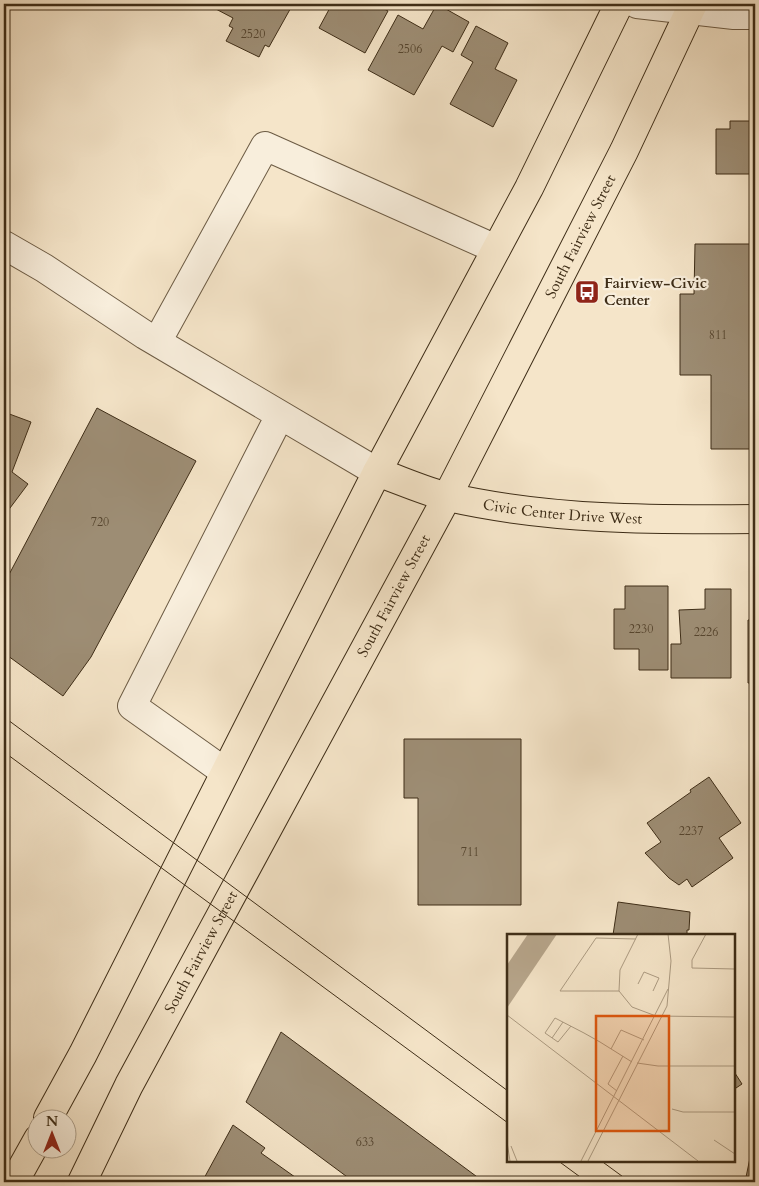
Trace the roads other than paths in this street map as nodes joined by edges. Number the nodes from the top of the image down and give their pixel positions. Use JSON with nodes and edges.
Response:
{"nodes":[{"id":1,"x":619,"y":4,"type":"edge"},
{"id":2,"x":637,"y":4,"type":"edge"},
{"id":3,"x":691,"y":7,"type":"edge"},
{"id":4,"x":755,"y":15,"type":"edge"},
{"id":5,"x":4,"y":245,"type":"edge"},
{"id":6,"x":496,"y":249,"type":"junction"},
{"id":7,"x":157,"y":342,"type":"junction"},
{"id":8,"x":280,"y":415,"type":"junction"},
{"id":9,"x":377,"y":472,"type":"junction"},
{"id":10,"x":447,"y":496,"type":"junction"},
{"id":11,"x":755,"y":519,"type":"edge"},
{"id":12,"x":225,"y":772,"type":"junction"},
{"id":13,"x":53,"y":1108,"type":"edge"},
{"id":14,"x":28,"y":1157,"type":"edge"},
{"id":15,"x":14,"y":1182,"type":"edge"},
{"id":16,"x":82,"y":1182,"type":"edge"}],
"edges":[{"from":1,"to":6,"type":"main road"},
{"from":2,"to":3,"type":"street"},
{"from":3,"to":4,"type":"street"},
{"from":3,"to":10,"type":"main road","name":"South Fairview Street"},
{"from":5,"to":7,"type":"street"},
{"from":6,"to":7,"type":"street"},
{"from":6,"to":9,"type":"main road"},
{"from":7,"to":8,"type":"street"},
{"from":8,"to":9,"type":"street"},
{"from":8,"to":12,"type":"street"},
{"from":9,"to":10,"type":"main road","name":"Civic Center Drive West"},
{"from":9,"to":12,"type":"main road"},
{"from":10,"to":11,"type":"main road","name":"Civic Center Drive West"},
{"from":10,"to":16,"type":"main road","name":"South Fairview Street"},
{"from":12,"to":13,"type":"main road"},
{"from":14,"to":15,"type":"main road"}]}
